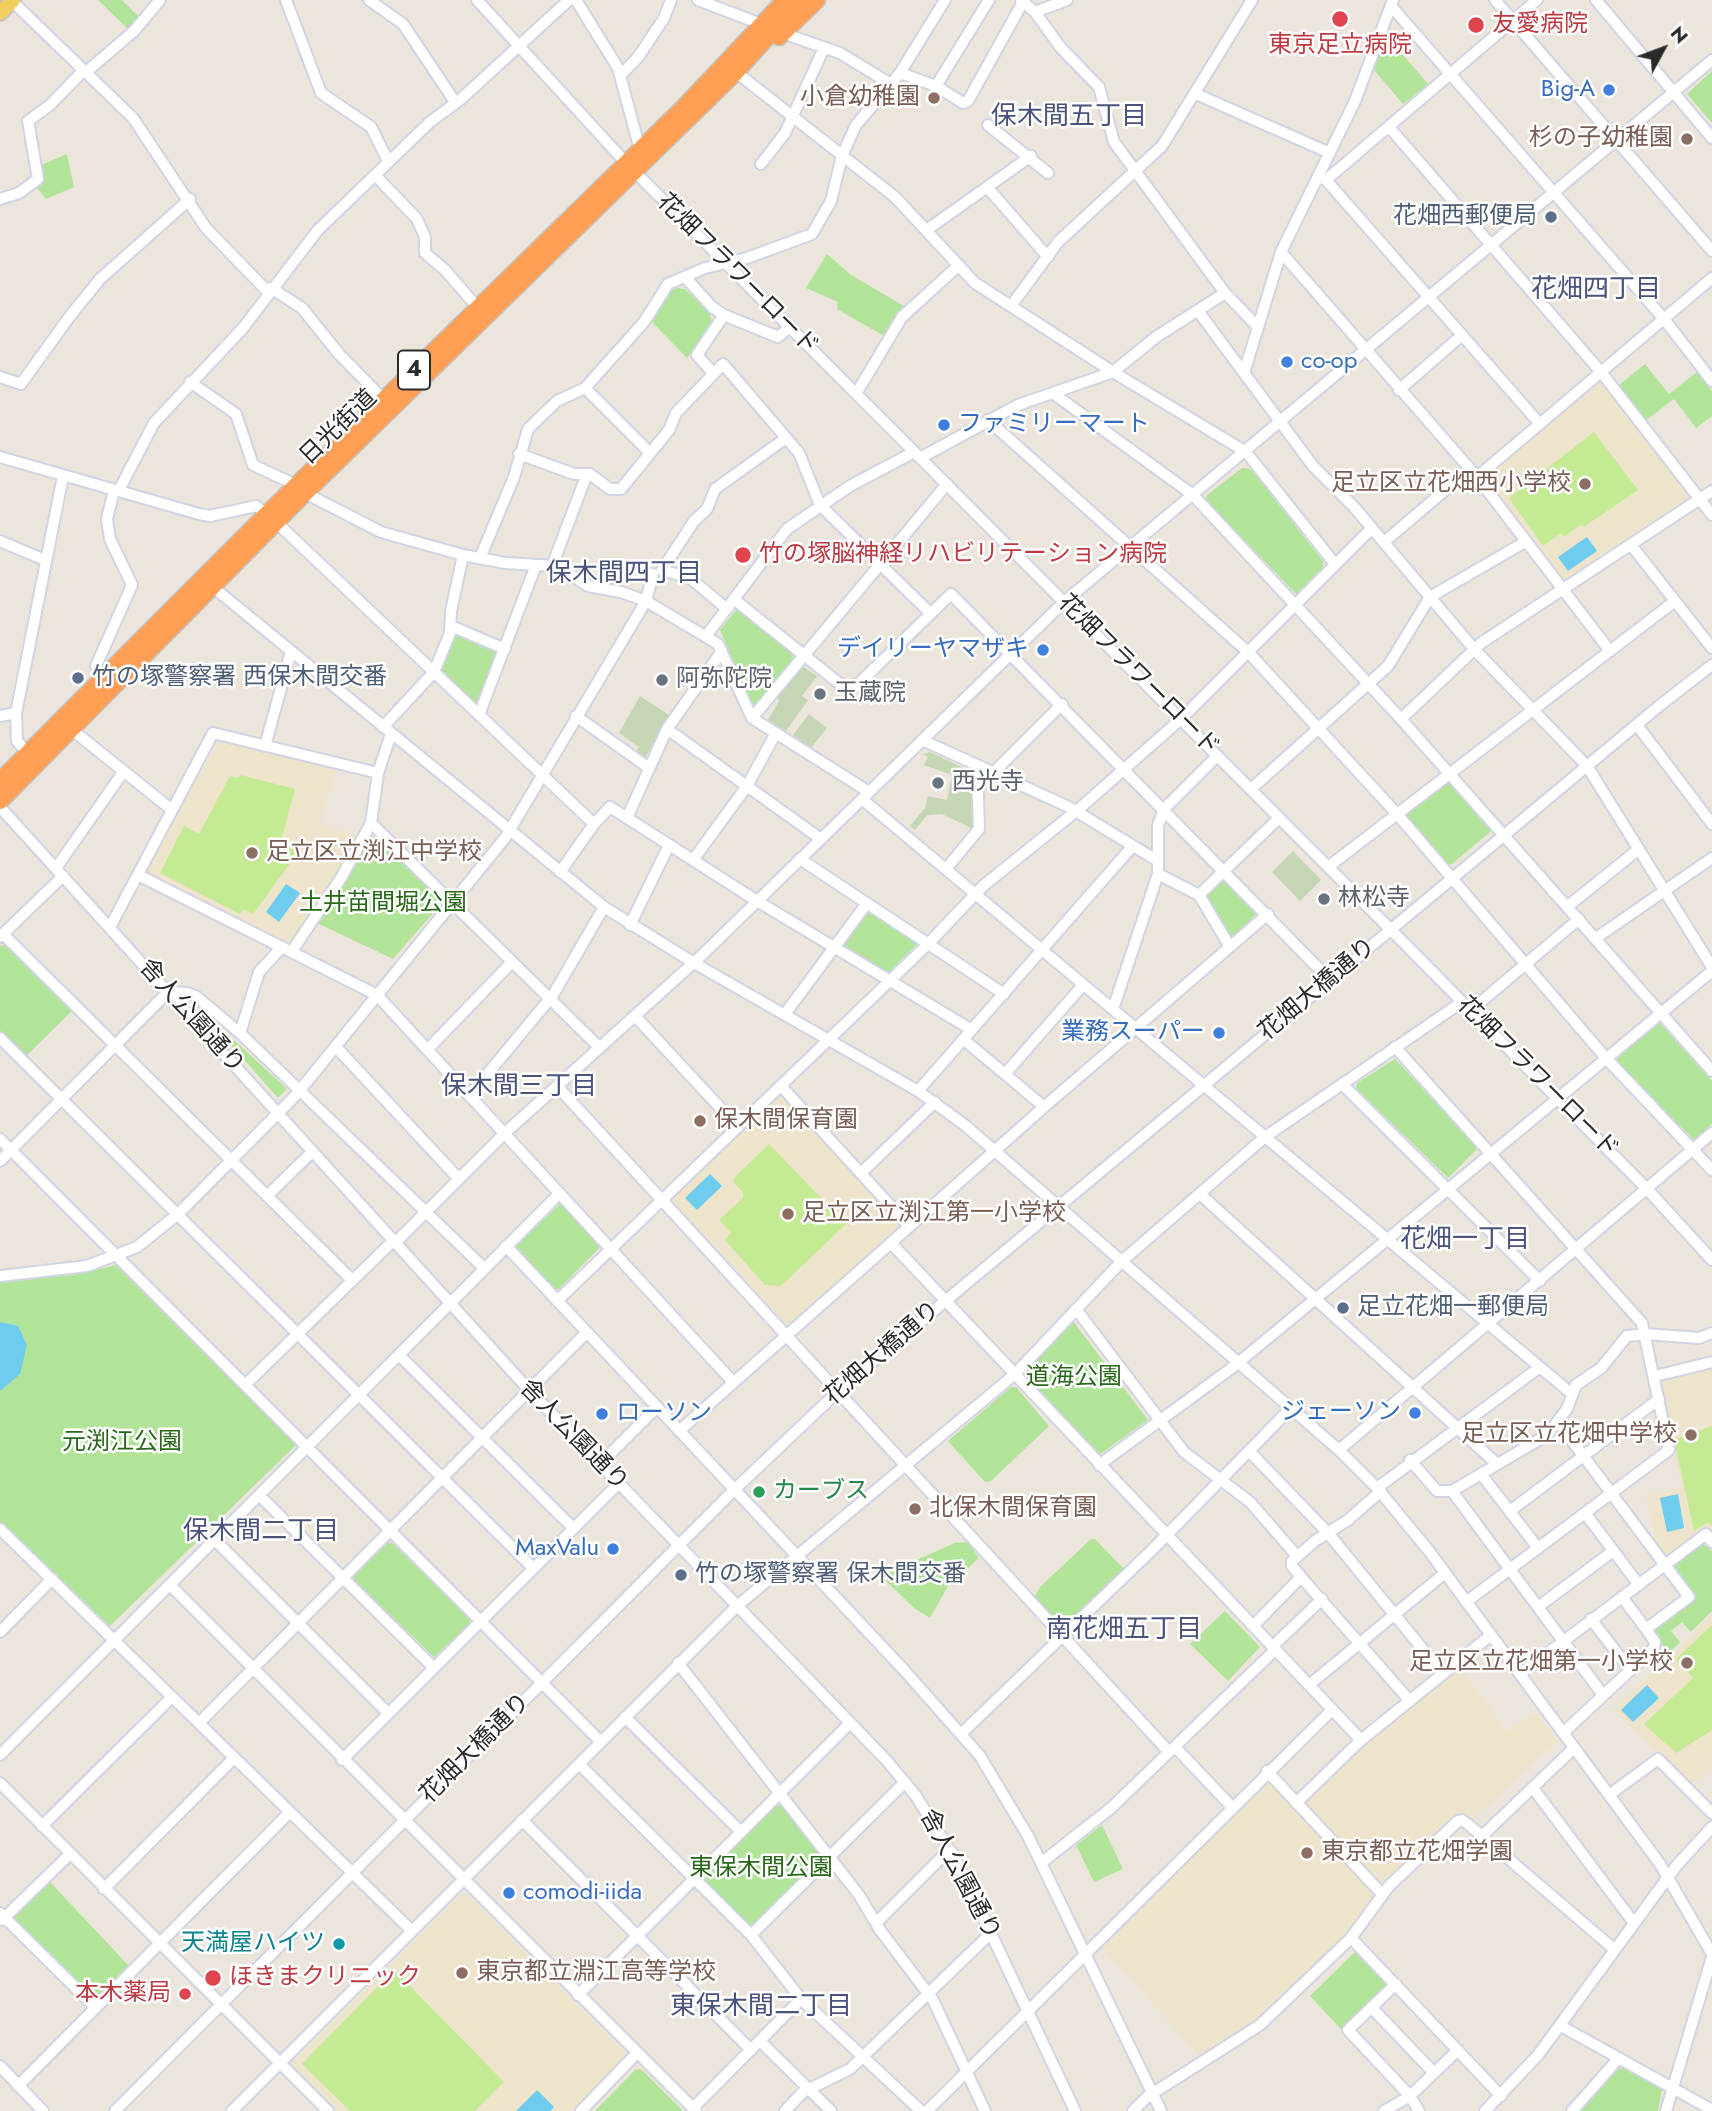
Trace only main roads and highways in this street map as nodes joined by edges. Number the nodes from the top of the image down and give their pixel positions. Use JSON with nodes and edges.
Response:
{"nodes":[{"id":1,"x":785,"y":0,"type":"edge"},
{"id":2,"x":800,"y":0,"type":"edge"},
{"id":3,"x":817,"y":0,"type":"edge"},
{"id":4,"x":12,"y":1,"type":"edge"},
{"id":5,"x":0,"y":13,"type":"edge"},
{"id":6,"x":736,"y":72,"type":"junction"},
{"id":7,"x":631,"y":168,"type":"junction"},
{"id":8,"x":300,"y":489,"type":"junction"},
{"id":9,"x":207,"y":583,"type":"junction"},
{"id":10,"x":0,"y":781,"type":"edge"},
{"id":11,"x":0,"y":801,"type":"edge"}],
"edges":[{"from":1,"to":7,"type":"highway","name":"日光街道","number":"4"},
{"from":2,"to":6,"type":"highway","name":"日光街道","number":"4"},
{"from":3,"to":6,"type":"highway","number":"4"},
{"from":4,"to":5,"type":"main road"},
{"from":6,"to":7,"type":"highway","name":"日光街道","number":"4"},
{"from":7,"to":8,"type":"highway","name":"日光街道","number":"4"},
{"from":7,"to":8,"type":"highway","name":"日光街道","number":"4"},
{"from":8,"to":9,"type":"highway","name":"日光街道","number":"4"},
{"from":9,"to":10,"type":"highway","name":"日光街道","number":"4"},
{"from":9,"to":11,"type":"highway","name":"日光街道","number":"4"}]}
